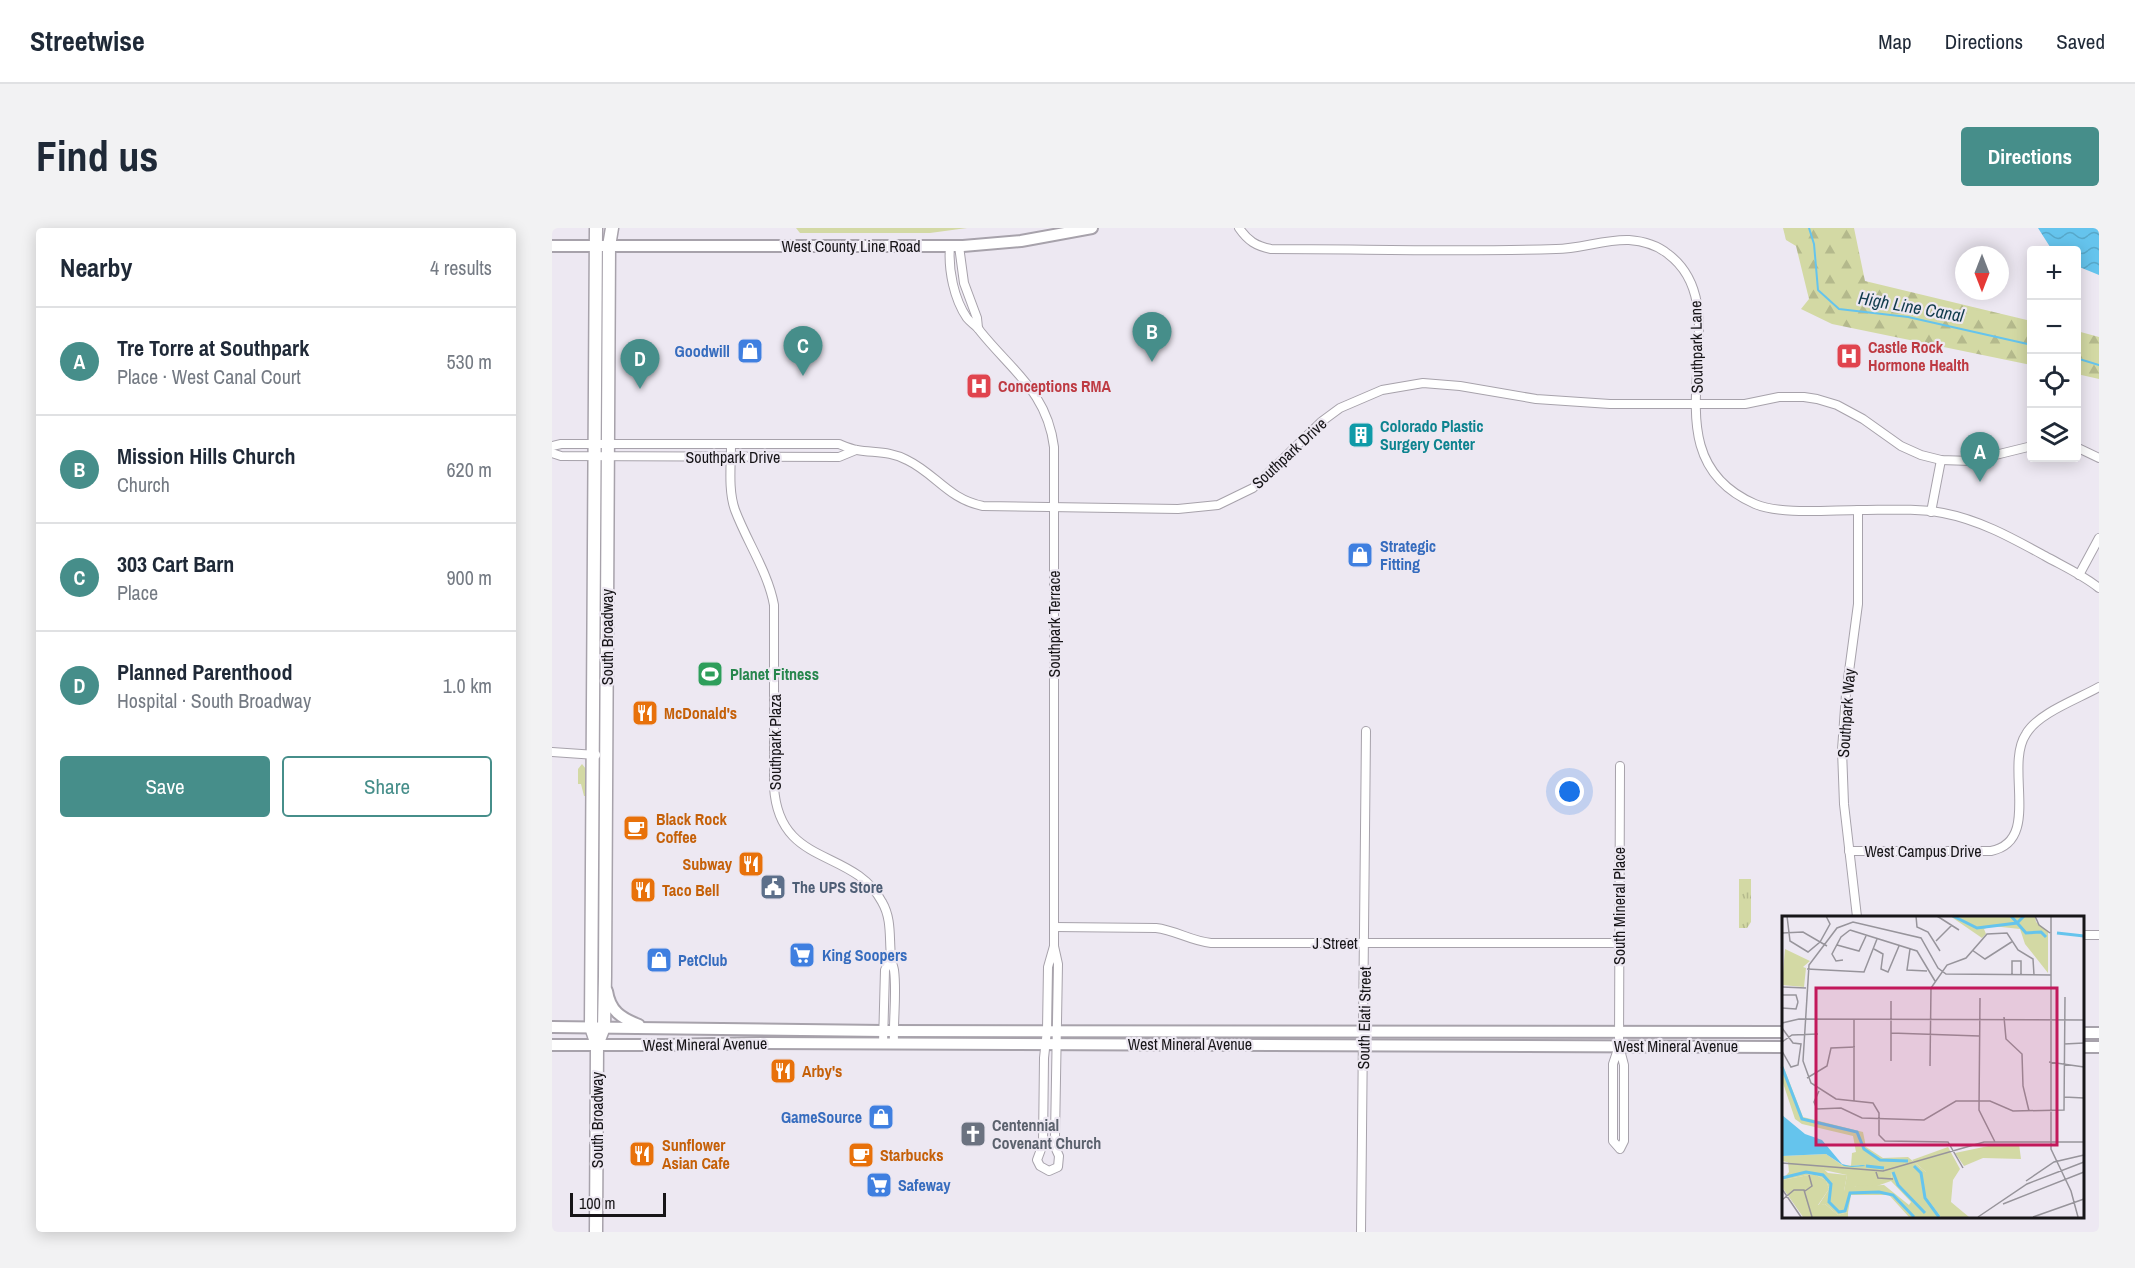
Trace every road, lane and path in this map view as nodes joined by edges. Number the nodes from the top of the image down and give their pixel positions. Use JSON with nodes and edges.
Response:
{"nodes":[{"id":1,"x":596,"y":228,"type":"edge"},
{"id":2,"x":612,"y":228,"type":"edge"},
{"id":3,"x":1092,"y":228,"type":"edge"},
{"id":4,"x":1239,"y":228,"type":"edge"},
{"id":5,"x":552,"y":246,"type":"edge"},
{"id":6,"x":595,"y":246,"type":"junction"},
{"id":7,"x":609,"y":246,"type":"junction"},
{"id":8,"x":954,"y":246,"type":"junction"},
{"id":9,"x":1697,"y":404,"type":"junction"},
{"id":10,"x":731,"y":445,"type":"junction"},
{"id":11,"x":552,"y":446,"type":"edge"},
{"id":12,"x":2027,"y":447,"type":"edge"},
{"id":13,"x":2081,"y":449,"type":"edge"},
{"id":14,"x":602,"y":450,"type":"junction"},
{"id":15,"x":856,"y":450,"type":"junction"},
{"id":16,"x":552,"y":453,"type":"edge"},
{"id":17,"x":731,"y":457,"type":"junction"},
{"id":18,"x":2099,"y":458,"type":"edge"},
{"id":19,"x":1941,"y":460,"type":"junction"},
{"id":20,"x":1055,"y":508,"type":"junction"},
{"id":21,"x":1858,"y":510,"type":"junction"},
{"id":22,"x":1931,"y":512,"type":"junction"},
{"id":23,"x":2099,"y":538,"type":"edge"},
{"id":24,"x":2079,"y":575,"type":"junction"},
{"id":25,"x":2099,"y":588,"type":"edge"},
{"id":26,"x":2099,"y":687,"type":"edge"},
{"id":27,"x":1366,"y":731,"type":"dead end"},
{"id":28,"x":552,"y":752,"type":"edge"},
{"id":29,"x":592,"y":755,"type":"junction"},
{"id":30,"x":606,"y":755,"type":"junction"},
{"id":31,"x":1620,"y":766,"type":"dead end"},
{"id":32,"x":1849,"y":851,"type":"junction"},
{"id":33,"x":1857,"y":916,"type":"edge"},
{"id":34,"x":1054,"y":927,"type":"junction"},
{"id":35,"x":2084,"y":935,"type":"edge"},
{"id":36,"x":2099,"y":935,"type":"edge"},
{"id":37,"x":1365,"y":943,"type":"junction"},
{"id":38,"x":1619,"y":943,"type":"junction"},
{"id":39,"x":605,"y":976,"type":"junction"},
{"id":40,"x":552,"y":1026,"type":"edge"},
{"id":41,"x":598,"y":1027,"type":"junction"},
{"id":42,"x":648,"y":1028,"type":"junction"},
{"id":43,"x":1052,"y":1030,"type":"junction"},
{"id":44,"x":888,"y":1031,"type":"junction"},
{"id":45,"x":1364,"y":1031,"type":"junction"},
{"id":46,"x":1782,"y":1032,"type":"edge"},
{"id":47,"x":1619,"y":1033,"type":"junction"},
{"id":48,"x":888,"y":1044,"type":"junction"},
{"id":49,"x":1051,"y":1044,"type":"junction"},
{"id":50,"x":1364,"y":1044,"type":"junction"},
{"id":51,"x":552,"y":1045,"type":"edge"},
{"id":52,"x":597,"y":1045,"type":"junction"},
{"id":53,"x":1619,"y":1046,"type":"junction"},
{"id":54,"x":1782,"y":1047,"type":"edge"},
{"id":55,"x":596,"y":1232,"type":"edge"},
{"id":56,"x":1361,"y":1232,"type":"edge"}],
"edges":[{"from":1,"to":6,"type":"main road","name":"South Broadway"},
{"from":2,"to":7,"type":"main road","name":"South Broadway"},
{"from":3,"to":8,"type":"main road","name":"West County Line Road"},
{"from":4,"to":9,"type":"street","name":"Southpark Lane"},
{"from":5,"to":6,"type":"main road","name":"West County Line Road"},
{"from":6,"to":7,"type":"main road","name":"West County Line Road"},
{"from":6,"to":14,"type":"main road","name":"South Broadway"},
{"from":7,"to":8,"type":"main road","name":"West County Line Road"},
{"from":7,"to":14,"type":"main road","name":"South Broadway"},
{"from":8,"to":20,"type":"street","name":"Southpark Terrace"},
{"from":9,"to":19,"type":"street","name":"Southpark Drive"},
{"from":9,"to":20,"type":"street","name":"Southpark Drive"},
{"from":9,"to":21,"type":"street","name":"Southpark Lane"},
{"from":10,"to":14,"type":"street","name":"Southpark Drive"},
{"from":10,"to":15,"type":"street","name":"Southpark Drive"},
{"from":10,"to":17,"type":"street","name":"Southpark Plaza"},
{"from":11,"to":14,"type":"street"},
{"from":12,"to":19,"type":"street","name":"Southpark Drive"},
{"from":13,"to":18,"type":"street"},
{"from":14,"to":16,"type":"street"},
{"from":14,"to":17,"type":"street","name":"Southpark Drive"},
{"from":14,"to":29,"type":"main road","name":"South Broadway"},
{"from":14,"to":30,"type":"main road","name":"South Broadway"},
{"from":15,"to":17,"type":"street","name":"Southpark Drive"},
{"from":15,"to":20,"type":"street","name":"Southpark Drive"},
{"from":17,"to":44,"type":"street","name":"Southpark Plaza"},
{"from":19,"to":22,"type":"street"},
{"from":20,"to":34,"type":"street","name":"Southpark Terrace"},
{"from":21,"to":22,"type":"street","name":"Southpark Lane"},
{"from":21,"to":32,"type":"street","name":"Southpark Way"},
{"from":22,"to":24,"type":"street","name":"Southpark Lane"},
{"from":23,"to":24,"type":"street"},
{"from":24,"to":25,"type":"street","name":"Southpark Lane"},
{"from":26,"to":32,"type":"street","name":"West Campus Drive"},
{"from":27,"to":37,"type":"street","name":"South Elati Street"},
{"from":28,"to":29,"type":"street"},
{"from":29,"to":30,"type":"street"},
{"from":29,"to":41,"type":"main road","name":"South Broadway"},
{"from":30,"to":39,"type":"main road","name":"South Broadway"},
{"from":31,"to":38,"type":"street","name":"South Mineral Place"},
{"from":32,"to":33,"type":"street","name":"Southpark Way"},
{"from":34,"to":37,"type":"street","name":"J Street"},
{"from":34,"to":43,"type":"street","name":"Southpark Terrace"},
{"from":35,"to":36,"type":"street"},
{"from":37,"to":38,"type":"street","name":"J Street"},
{"from":37,"to":45,"type":"street","name":"South Elati Street"},
{"from":38,"to":47,"type":"street","name":"South Mineral Place"},
{"from":39,"to":41,"type":"main road","name":"South Broadway"},
{"from":39,"to":42,"type":"main road"},
{"from":40,"to":41,"type":"main road","name":"West Mineral Avenue"},
{"from":41,"to":42,"type":"main road","name":"West Mineral Avenue"},
{"from":41,"to":52,"type":"main road","name":"South Broadway"},
{"from":42,"to":44,"type":"main road","name":"West Mineral Avenue"},
{"from":43,"to":44,"type":"main road","name":"West Mineral Avenue"},
{"from":43,"to":45,"type":"main road","name":"West Mineral Avenue"},
{"from":43,"to":49,"type":"street","name":"Southpark Terrace"},
{"from":44,"to":48,"type":"street","name":"Southpark Plaza"},
{"from":45,"to":47,"type":"main road","name":"West Mineral Avenue"},
{"from":45,"to":50,"type":"street","name":"South Elati Street"},
{"from":46,"to":47,"type":"main road","name":"West Mineral Avenue"},
{"from":47,"to":53,"type":"street","name":"South Mineral Place"},
{"from":48,"to":49,"type":"main road","name":"West Mineral Avenue"},
{"from":48,"to":52,"type":"main road","name":"West Mineral Avenue"},
{"from":49,"to":49,"type":"street"},
{"from":49,"to":50,"type":"main road","name":"West Mineral Avenue"},
{"from":50,"to":53,"type":"main road","name":"West Mineral Avenue"},
{"from":50,"to":56,"type":"street","name":"South Elati Street"},
{"from":51,"to":52,"type":"main road","name":"West Mineral Avenue"},
{"from":52,"to":55,"type":"main road","name":"South Broadway"},
{"from":53,"to":53,"type":"street","name":"South Mineral Place"},
{"from":53,"to":54,"type":"main road","name":"West Mineral Avenue"}]}
